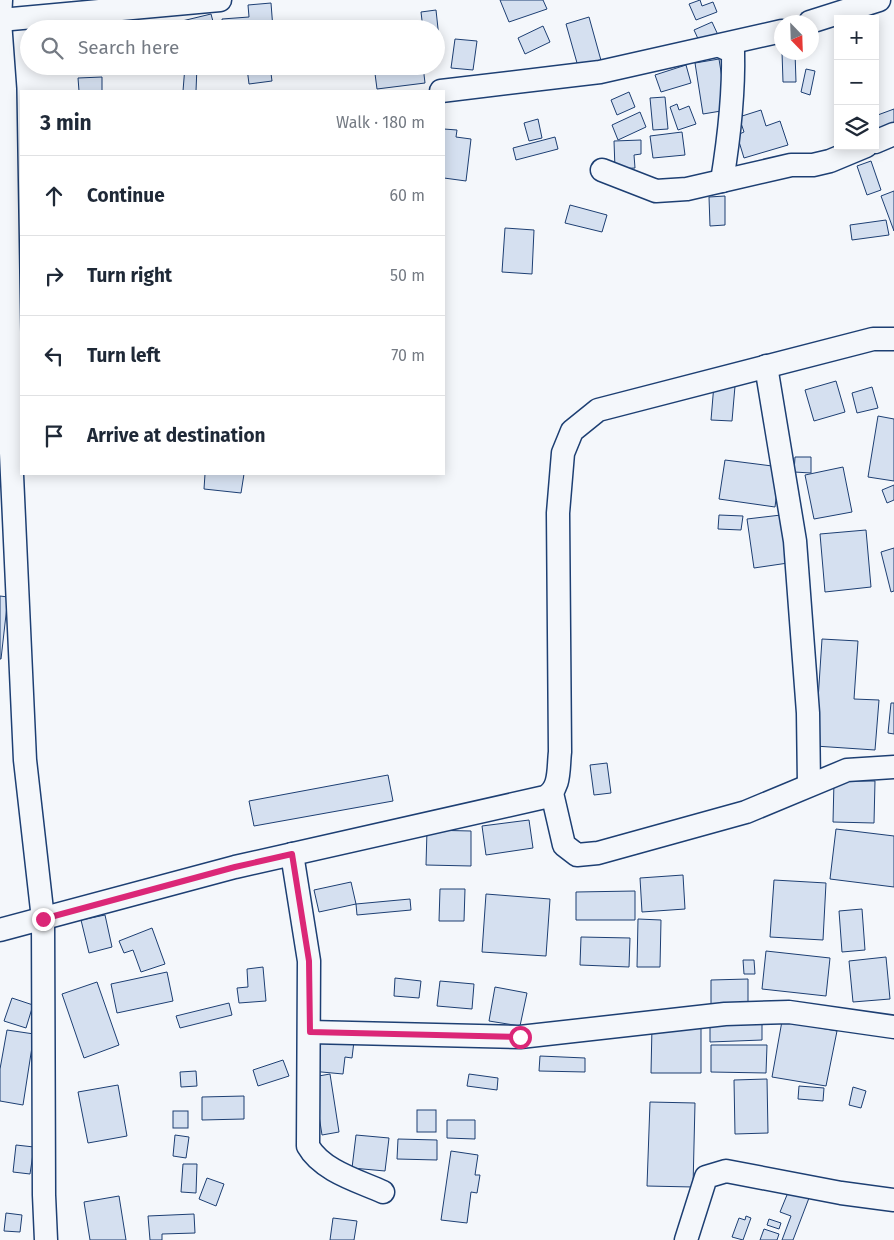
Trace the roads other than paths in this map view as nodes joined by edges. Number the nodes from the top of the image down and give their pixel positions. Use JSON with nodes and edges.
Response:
{"nodes":[{"id":1,"x":1,"y":0,"type":"edge"},
{"id":2,"x":220,"y":0,"type":"edge"},
{"id":3,"x":879,"y":0,"type":"edge"},
{"id":4,"x":819,"y":19,"type":"edge"},
{"id":5,"x":0,"y":20,"type":"edge"},
{"id":6,"x":774,"y":34,"type":"edge"},
{"id":7,"x":720,"y":46,"type":"junction"},
{"id":8,"x":445,"y":90,"type":"edge"},
{"id":9,"x":13,"y":91,"type":"edge"},
{"id":10,"x":894,"y":134,"type":"edge"},
{"id":11,"x":879,"y":140,"type":"edge"},
{"id":12,"x":856,"y":150,"type":"edge"},
{"id":13,"x":602,"y":170,"type":"dead end"},
{"id":14,"x":722,"y":181,"type":"junction"},
{"id":15,"x":894,"y":339,"type":"edge"},
{"id":16,"x":766,"y":366,"type":"junction"},
{"id":17,"x":6,"y":446,"type":"edge"},
{"id":18,"x":894,"y":767,"type":"edge"},
{"id":19,"x":809,"y":786,"type":"junction"},
{"id":20,"x":552,"y":794,"type":"junction"},
{"id":21,"x":292,"y":854,"type":"junction"},
{"id":22,"x":43,"y":919,"type":"junction"},
{"id":23,"x":0,"y":930,"type":"edge"},
{"id":24,"x":894,"y":1026,"type":"edge"},
{"id":25,"x":310,"y":1032,"type":"junction"},
{"id":26,"x":384,"y":1192,"type":"dead end"},
{"id":27,"x":894,"y":1200,"type":"edge"},
{"id":28,"x":46,"y":1240,"type":"edge"},
{"id":29,"x":686,"y":1240,"type":"edge"}],
"edges":[{"from":1,"to":5,"type":"street"},
{"from":2,"to":5,"type":"street"},
{"from":3,"to":4,"type":"street"},
{"from":5,"to":9,"type":"street"},
{"from":6,"to":7,"type":"street"},
{"from":7,"to":8,"type":"street"},
{"from":7,"to":14,"type":"street"},
{"from":9,"to":17,"type":"street"},
{"from":10,"to":11,"type":"street"},
{"from":12,"to":14,"type":"street"},
{"from":13,"to":14,"type":"street"},
{"from":15,"to":16,"type":"street"},
{"from":16,"to":19,"type":"street"},
{"from":16,"to":20,"type":"street"},
{"from":17,"to":22,"type":"street"},
{"from":18,"to":19,"type":"street"},
{"from":19,"to":20,"type":"street"},
{"from":20,"to":21,"type":"street"},
{"from":21,"to":22,"type":"street"},
{"from":21,"to":25,"type":"street"},
{"from":22,"to":23,"type":"street"},
{"from":22,"to":28,"type":"street"},
{"from":24,"to":25,"type":"street"},
{"from":25,"to":26,"type":"street"},
{"from":27,"to":29,"type":"street"}]}
